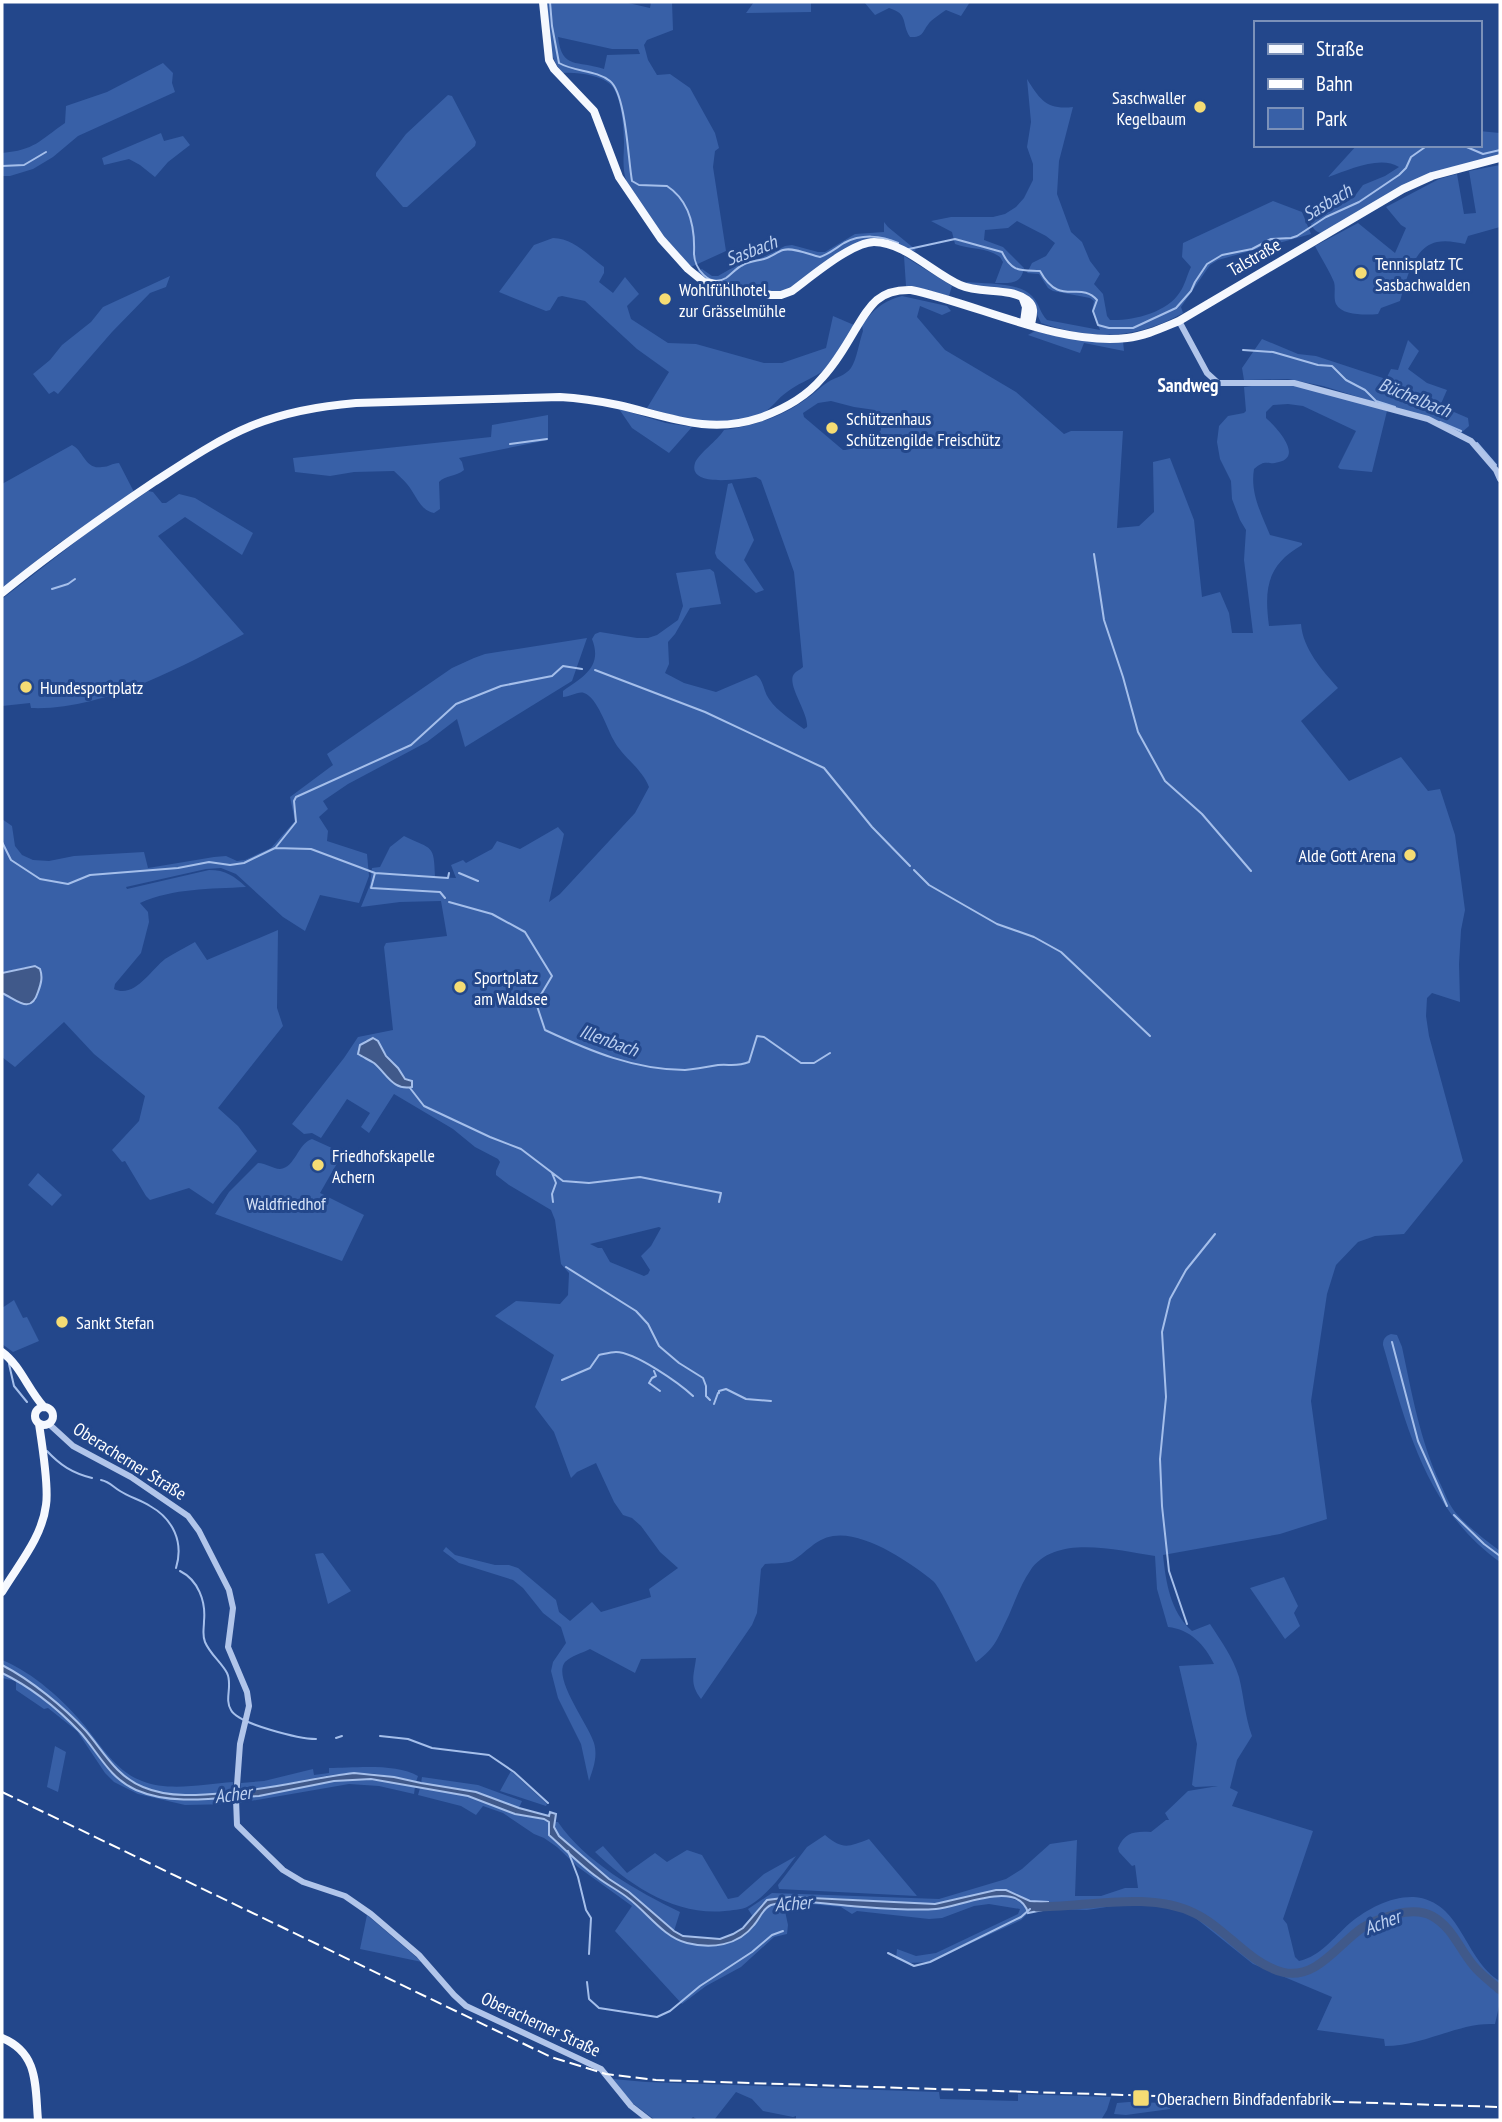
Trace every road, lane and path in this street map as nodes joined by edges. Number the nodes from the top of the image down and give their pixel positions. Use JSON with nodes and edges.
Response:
{"nodes":[{"id":1,"x":543,"y":2,"type":"edge"},
{"id":2,"x":1500,"y":158,"type":"edge"},
{"id":3,"x":1179,"y":321,"type":"junction"},
{"id":4,"x":1028,"y":323,"type":"junction"},
{"id":5,"x":1500,"y":479,"type":"edge"},
{"id":6,"x":2,"y":593,"type":"edge"},
{"id":7,"x":2,"y":1352,"type":"edge"},
{"id":8,"x":40,"y":1405,"type":"junction"},
{"id":9,"x":46,"y":1426,"type":"junction"},
{"id":10,"x":2,"y":1592,"type":"edge"},
{"id":11,"x":5,"y":2041,"type":"edge"},
{"id":12,"x":38,"y":2120,"type":"edge"},
{"id":13,"x":649,"y":2120,"type":"edge"}],
"edges":[{"from":1,"to":4,"type":"main road"},
{"from":2,"to":3,"type":"main road","name":"Talstraße"},
{"from":3,"to":4,"type":"main road","name":"Talstraße"},
{"from":3,"to":5,"type":"street"},
{"from":4,"to":6,"type":"main road","name":"Talstraße"},
{"from":7,"to":8,"type":"main road"},
{"from":8,"to":9,"type":"main road"},
{"from":8,"to":9,"type":"main road"},
{"from":9,"to":10,"type":"main road"},
{"from":9,"to":13,"type":"street","name":"Oberacherner Straße"},
{"from":11,"to":12,"type":"main road"}]}
